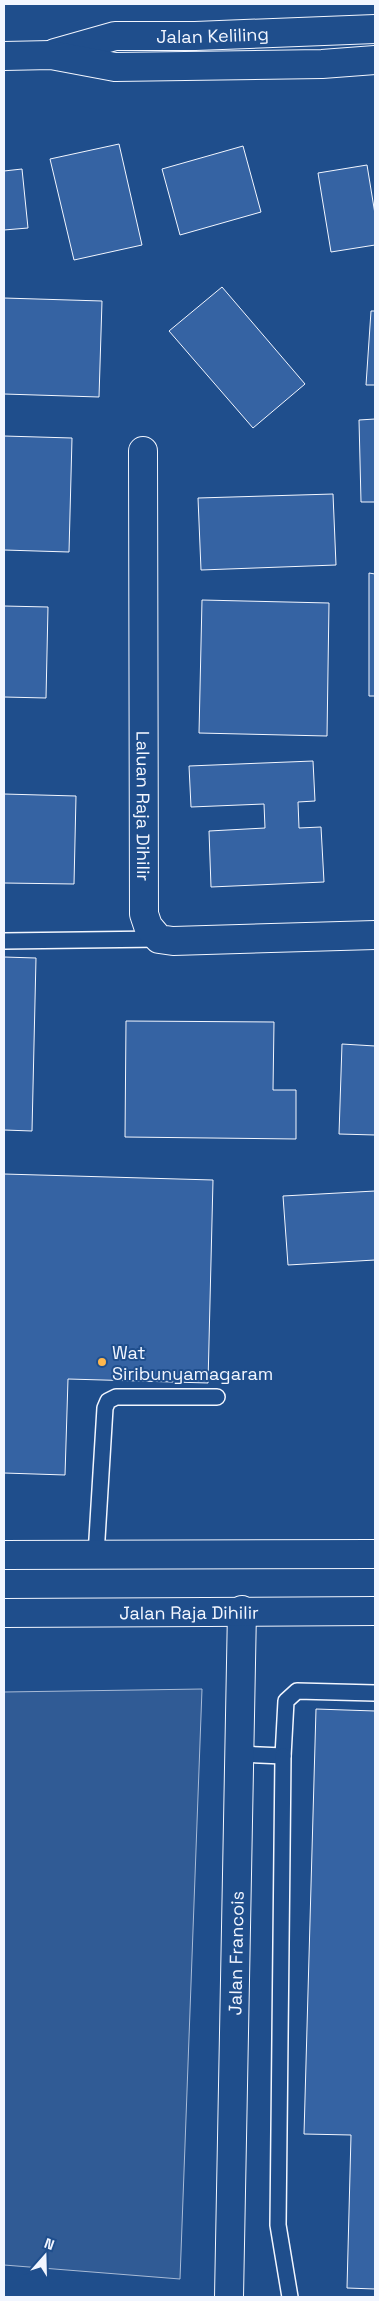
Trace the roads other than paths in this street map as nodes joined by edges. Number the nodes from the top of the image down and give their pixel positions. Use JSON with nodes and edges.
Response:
{"nodes":[{"id":1,"x":375,"y":29,"type":"edge"},
{"id":2,"x":52,"y":54,"type":"junction"},
{"id":3,"x":4,"y":56,"type":"edge"},
{"id":4,"x":375,"y":60,"type":"edge"},
{"id":5,"x":143,"y":451,"type":"dead end"},
{"id":6,"x":375,"y":935,"type":"edge"},
{"id":7,"x":159,"y":939,"type":"junction"},
{"id":8,"x":4,"y":942,"type":"edge"},
{"id":9,"x":217,"y":1397,"type":"dead end"},
{"id":10,"x":375,"y":1554,"type":"edge"},
{"id":11,"x":4,"y":1555,"type":"edge"},
{"id":12,"x":96,"y":1555,"type":"junction"},
{"id":13,"x":242,"y":1610,"type":"junction"},
{"id":14,"x":375,"y":1611,"type":"edge"},
{"id":15,"x":4,"y":1613,"type":"edge"},
{"id":16,"x":375,"y":1693,"type":"edge"},
{"id":17,"x":240,"y":1754,"type":"junction"},
{"id":18,"x":283,"y":1756,"type":"junction"},
{"id":19,"x":229,"y":2297,"type":"edge"},
{"id":20,"x":290,"y":2297,"type":"edge"}],
"edges":[{"from":1,"to":2,"type":"main road","name":"Jalan Keliling"},
{"from":2,"to":3,"type":"main road","name":"Jalan Keliling"},
{"from":2,"to":4,"type":"main road","name":"Jalan Keliling"},
{"from":5,"to":7,"type":"main road","name":"Laluan Raja Dihilir"},
{"from":6,"to":7,"type":"main road"},
{"from":7,"to":8,"type":"lane"},
{"from":9,"to":12,"type":"lane"},
{"from":10,"to":12,"type":"main road"},
{"from":11,"to":12,"type":"main road"},
{"from":13,"to":14,"type":"main road","name":"Jalan Raja Dihilir"},
{"from":13,"to":15,"type":"main road","name":"Jalan Raja Dihilir"},
{"from":13,"to":17,"type":"main road","name":"Jalan Francois"},
{"from":16,"to":18,"type":"lane"},
{"from":17,"to":18,"type":"lane"},
{"from":17,"to":19,"type":"main road","name":"Jalan Francois"},
{"from":18,"to":20,"type":"lane"}]}
